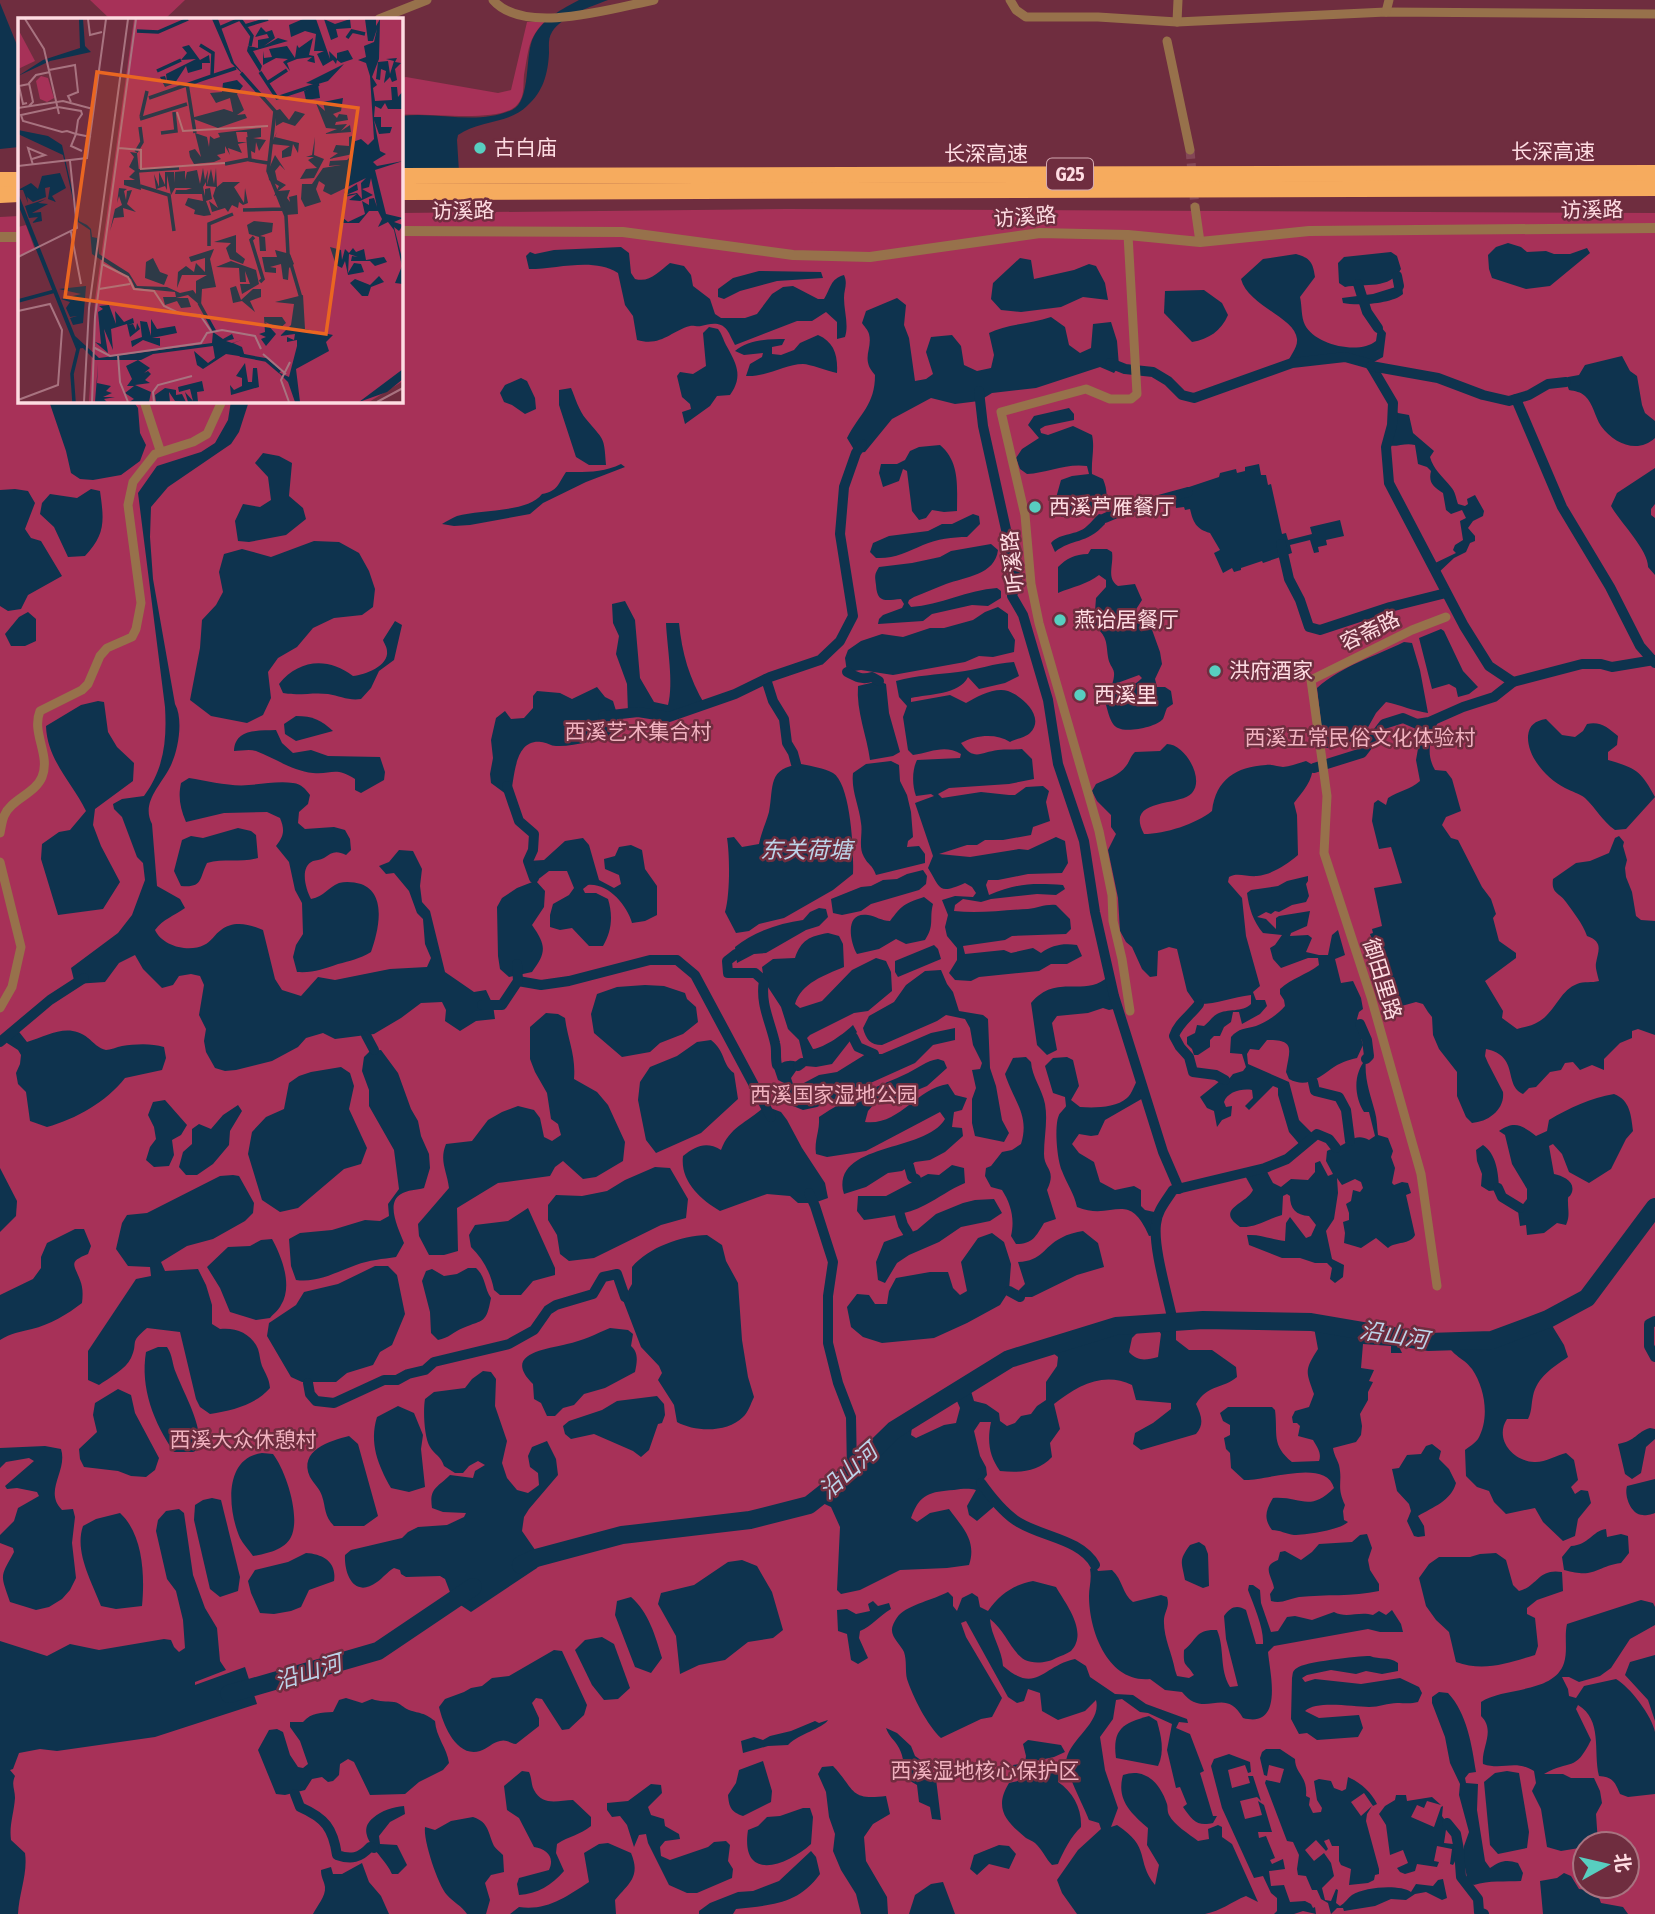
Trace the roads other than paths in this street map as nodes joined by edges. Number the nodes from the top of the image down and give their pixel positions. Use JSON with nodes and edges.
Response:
{"nodes":[{"id":1,"x":427,"y":0,"type":"edge"},
{"id":2,"x":493,"y":0,"type":"edge"},
{"id":3,"x":654,"y":0,"type":"edge"},
{"id":4,"x":1010,"y":0,"type":"edge"},
{"id":5,"x":1178,"y":0,"type":"edge"},
{"id":6,"x":1389,"y":0,"type":"edge"},
{"id":7,"x":1386,"y":12,"type":"junction"},
{"id":8,"x":1655,"y":14,"type":"edge"},
{"id":9,"x":382,"y":18,"type":"edge"},
{"id":10,"x":1177,"y":22,"type":"junction"},
{"id":11,"x":1167,"y":41,"type":"dead end"},
{"id":12,"x":1190,"y":150,"type":"tunnel mouth"},
{"id":13,"x":1655,"y":173,"type":"edge"},
{"id":14,"x":402,"y":176,"type":"edge"},
{"id":15,"x":0,"y":180,"type":"edge"},
{"id":16,"x":18,"y":180,"type":"edge"},
{"id":17,"x":1655,"y":188,"type":"edge"},
{"id":18,"x":402,"y":192,"type":"edge"},
{"id":19,"x":18,"y":194,"type":"edge"},
{"id":20,"x":0,"y":195,"type":"edge"},
{"id":21,"x":1195,"y":207,"type":"tunnel mouth"},
{"id":22,"x":1655,"y":228,"type":"edge"},
{"id":23,"x":402,"y":231,"type":"edge"},
{"id":24,"x":1128,"y":235,"type":"junction"},
{"id":25,"x":0,"y":237,"type":"edge"},
{"id":26,"x":18,"y":237,"type":"edge"},
{"id":27,"x":1200,"y":243,"type":"junction"},
{"id":28,"x":144,"y":402,"type":"edge"},
{"id":29,"x":222,"y":402,"type":"edge"},
{"id":30,"x":160,"y":450,"type":"junction"},
{"id":31,"x":1446,"y":617,"type":"dead end"},
{"id":32,"x":1311,"y":680,"type":"joint"},
{"id":33,"x":0,"y":833,"type":"edge"},
{"id":34,"x":0,"y":862,"type":"edge"},
{"id":35,"x":0,"y":1008,"type":"edge"},
{"id":36,"x":1130,"y":1011,"type":"dead end"},
{"id":37,"x":1437,"y":1286,"type":"dead end"}],
"edges":[{"from":1,"to":9,"type":"street"},
{"from":2,"to":3,"type":"street"},
{"from":4,"to":10,"type":"street"},
{"from":5,"to":10,"type":"street"},
{"from":6,"to":7,"type":"street"},
{"from":7,"to":8,"type":"street"},
{"from":7,"to":10,"type":"street"},
{"from":11,"to":12,"type":"street"},
{"from":13,"to":14,"type":"highway","name":"长深高速","number":"G25"},
{"from":15,"to":16,"type":"highway"},
{"from":17,"to":18,"type":"highway","name":"长深高速","number":"G25"},
{"from":19,"to":20,"type":"highway"},
{"from":21,"to":27,"type":"street"},
{"from":22,"to":27,"type":"street","name":"访溪路"},
{"from":23,"to":24,"type":"street","name":"访溪路"},
{"from":24,"to":27,"type":"street","name":"访溪路"},
{"from":24,"to":36,"type":"street","name":"听溪路"},
{"from":25,"to":26,"type":"street"},
{"from":28,"to":30,"type":"street"},
{"from":29,"to":30,"type":"street"},
{"from":30,"to":33,"type":"street"},
{"from":31,"to":32,"type":"street","name":"容斋路"},
{"from":32,"to":37,"type":"street","name":"御田里路"},
{"from":34,"to":35,"type":"street"}]}
